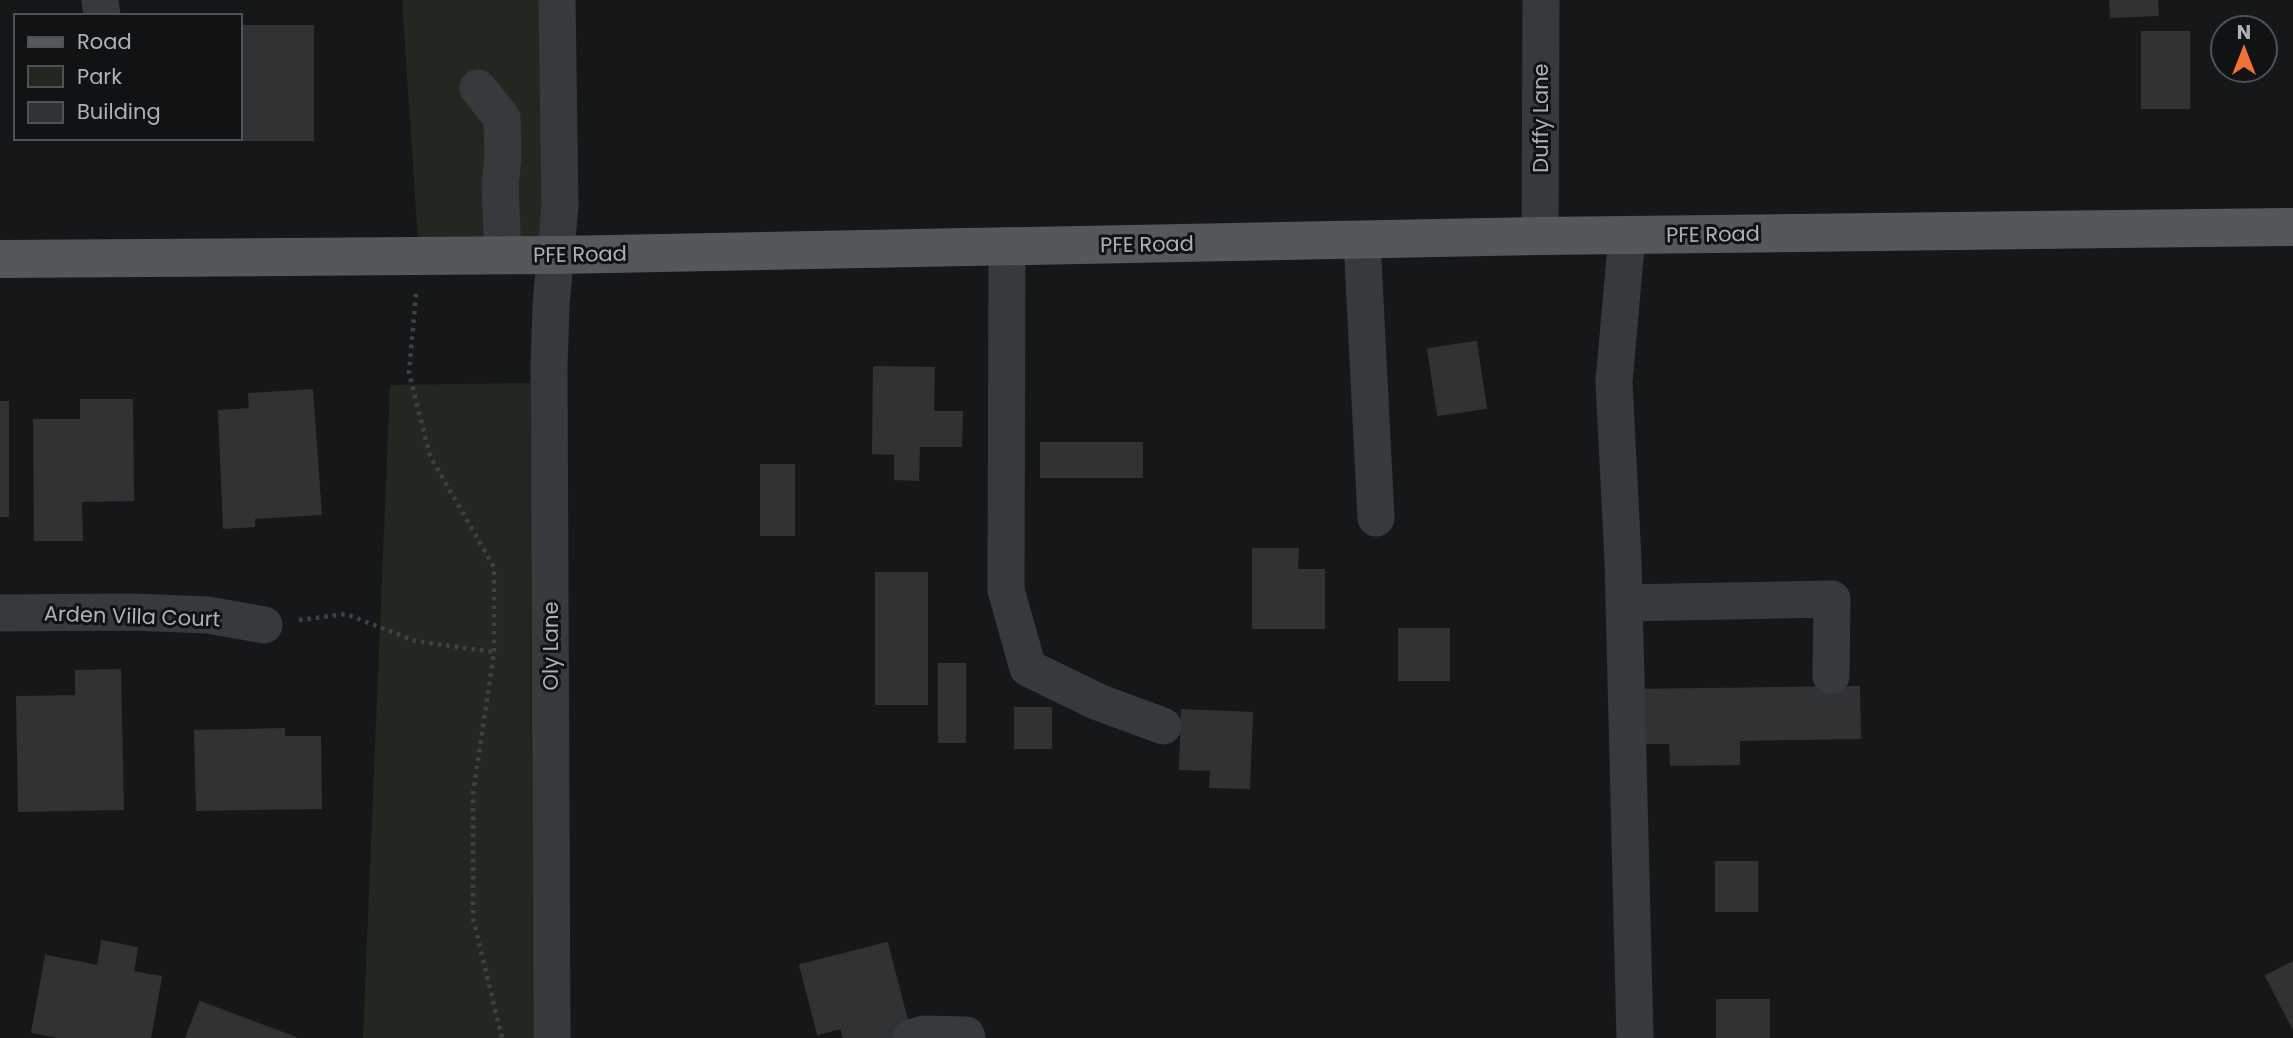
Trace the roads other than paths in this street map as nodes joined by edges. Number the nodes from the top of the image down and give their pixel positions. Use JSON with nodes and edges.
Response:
{"nodes":[{"id":1,"x":557,"y":0,"type":"edge"},
{"id":2,"x":1541,"y":0,"type":"edge"},
{"id":3,"x":478,"y":88,"type":"dead end"},
{"id":4,"x":2293,"y":227,"type":"edge"},
{"id":5,"x":1627,"y":235,"type":"junction"},
{"id":6,"x":1540,"y":236,"type":"junction"},
{"id":7,"x":1362,"y":240,"type":"junction"},
{"id":8,"x":1007,"y":247,"type":"junction"},
{"id":9,"x":503,"y":255,"type":"junction"},
{"id":10,"x":557,"y":255,"type":"junction"},
{"id":11,"x":0,"y":259,"type":"edge"},
{"id":12,"x":1376,"y":519,"type":"dead end"},
{"id":13,"x":1624,"y":603,"type":"junction"},
{"id":14,"x":0,"y":613,"type":"edge"},
{"id":15,"x":264,"y":625,"type":"road end"},
{"id":16,"x":1831,"y":676,"type":"dead end"},
{"id":17,"x":1163,"y":726,"type":"dead end"},
{"id":18,"x":552,"y":1038,"type":"edge"},
{"id":19,"x":911,"y":1038,"type":"edge"},
{"id":20,"x":967,"y":1038,"type":"edge"},
{"id":21,"x":1635,"y":1038,"type":"edge"}],
"edges":[{"from":1,"to":10,"type":"street","name":"Oly Lane"},
{"from":2,"to":6,"type":"street","name":"Duffy Lane"},
{"from":3,"to":9,"type":"street"},
{"from":4,"to":5,"type":"main road","name":"PFE Road"},
{"from":5,"to":6,"type":"main road","name":"PFE Road"},
{"from":5,"to":13,"type":"street"},
{"from":6,"to":7,"type":"main road","name":"PFE Road"},
{"from":7,"to":8,"type":"main road","name":"PFE Road"},
{"from":7,"to":12,"type":"street"},
{"from":8,"to":10,"type":"main road","name":"PFE Road"},
{"from":8,"to":17,"type":"street"},
{"from":9,"to":10,"type":"main road","name":"PFE Road"},
{"from":9,"to":11,"type":"main road","name":"PFE Road"},
{"from":10,"to":18,"type":"street","name":"Oly Lane"},
{"from":13,"to":16,"type":"street"},
{"from":13,"to":21,"type":"street"},
{"from":14,"to":15,"type":"street","name":"Arden Villa Court"},
{"from":19,"to":20,"type":"street"}]}
